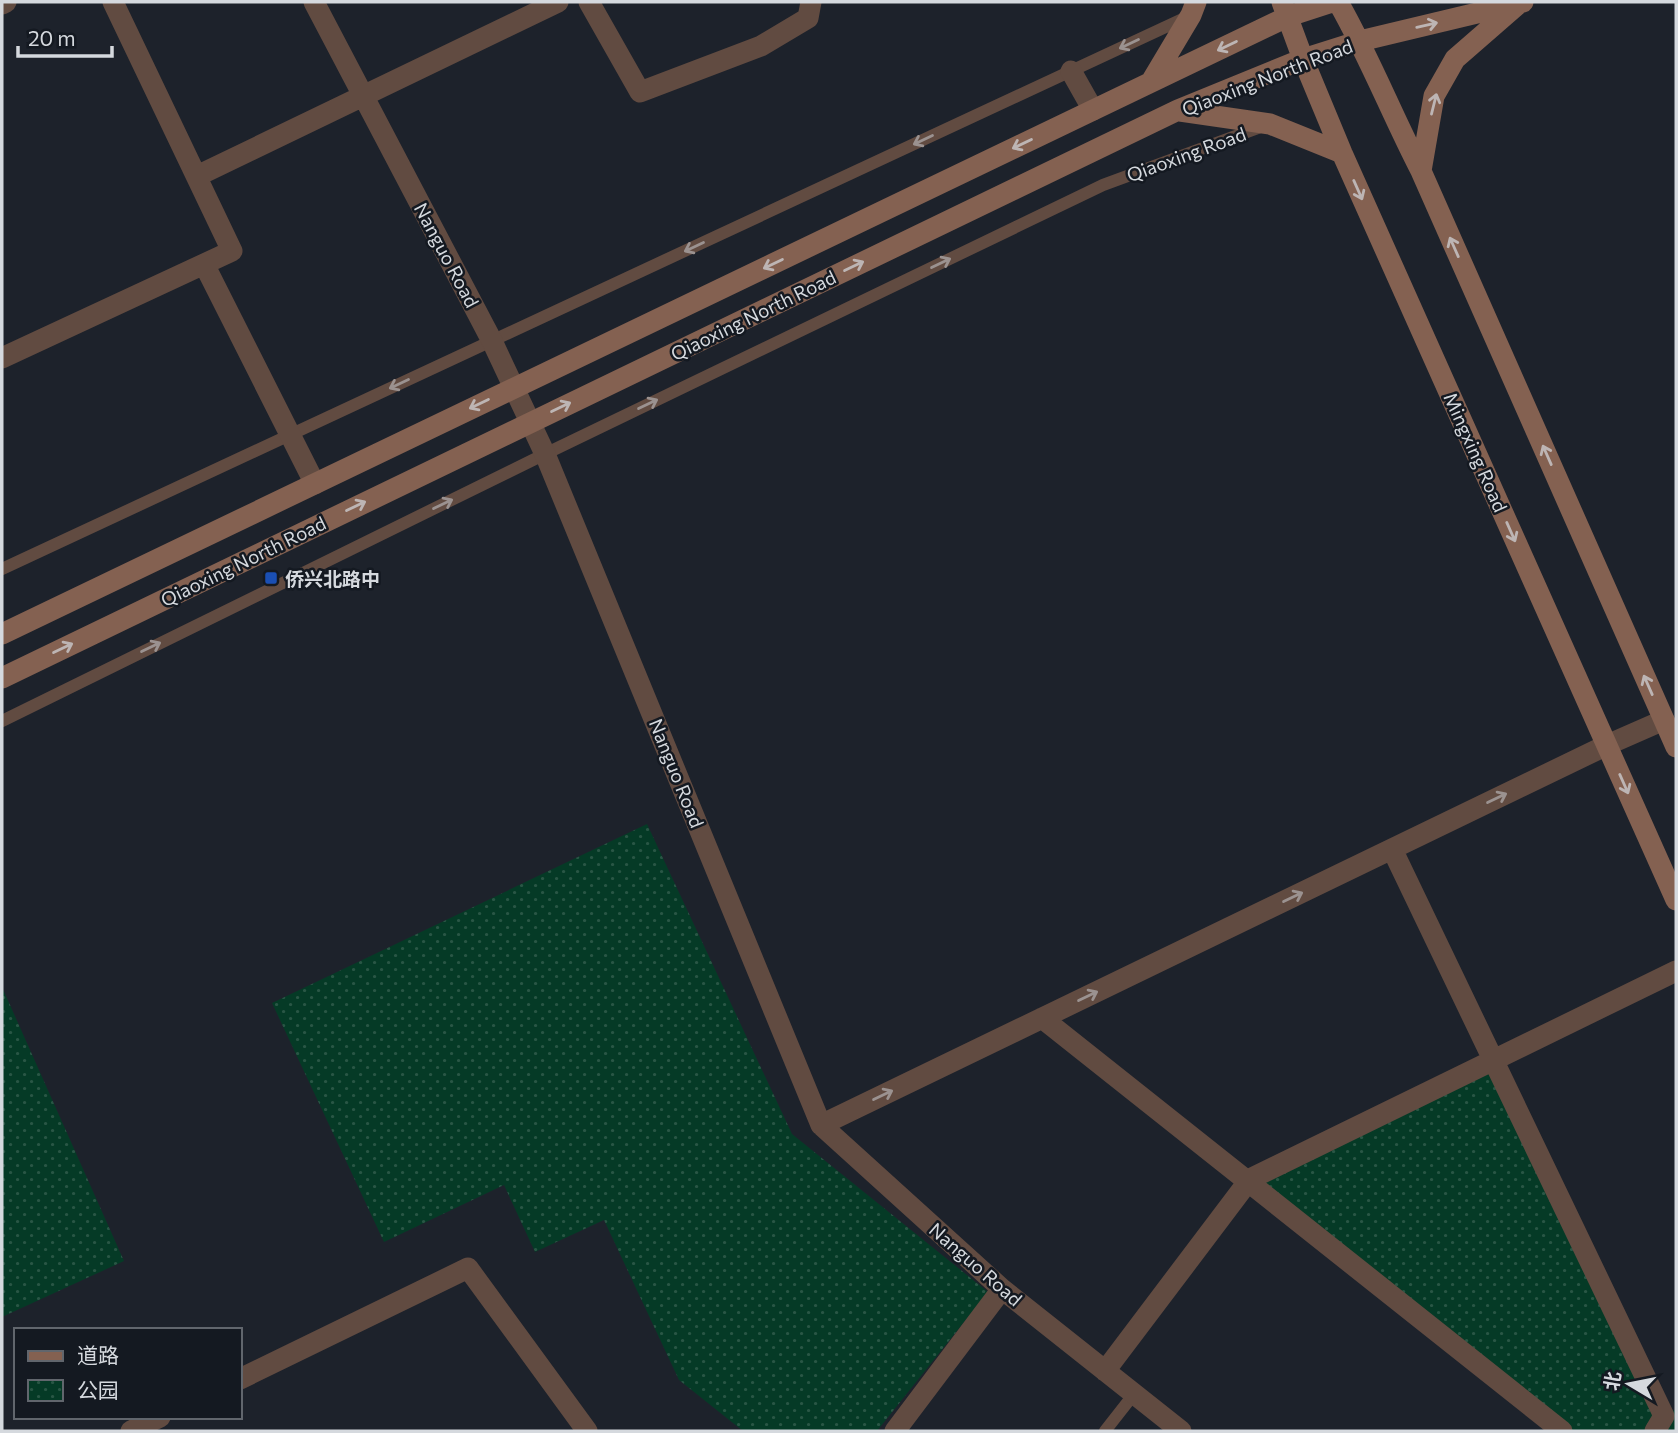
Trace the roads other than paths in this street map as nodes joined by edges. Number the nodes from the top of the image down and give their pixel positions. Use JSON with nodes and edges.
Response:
{"nodes":[{"id":1,"x":113,"y":2,"type":"edge"},
{"id":2,"x":314,"y":2,"type":"edge"},
{"id":3,"x":558,"y":2,"type":"edge"},
{"id":4,"x":589,"y":2,"type":"edge"},
{"id":5,"x":811,"y":2,"type":"edge"},
{"id":6,"x":1332,"y":2,"type":"edge"},
{"id":7,"x":1338,"y":2,"type":"edge"},
{"id":8,"x":1521,"y":2,"type":"edge"},
{"id":9,"x":1193,"y":9,"type":"edge"},
{"id":10,"x":1285,"y":9,"type":"edge"},
{"id":11,"x":1360,"y":41,"type":"junction"},
{"id":12,"x":1303,"y":59,"type":"junction"},
{"id":13,"x":1071,"y":71,"type":"junction"},
{"id":14,"x":1150,"y":82,"type":"junction"},
{"id":15,"x":363,"y":96,"type":"junction"},
{"id":16,"x":1093,"y":110,"type":"junction"},
{"id":17,"x":1178,"y":110,"type":"junction"},
{"id":18,"x":1270,"y":124,"type":"junction"},
{"id":19,"x":1342,"y":153,"type":"junction"},
{"id":20,"x":1421,"y":171,"type":"junction"},
{"id":21,"x":197,"y":176,"type":"junction"},
{"id":22,"x":1103,"y":185,"type":"joint"},
{"id":23,"x":205,"y":264,"type":"junction"},
{"id":24,"x":492,"y":341,"type":"junction"},
{"id":25,"x":2,"y":358,"type":"edge"},
{"id":26,"x":514,"y":387,"type":"junction"},
{"id":27,"x":530,"y":422,"type":"junction"},
{"id":28,"x":291,"y":436,"type":"junction"},
{"id":29,"x":545,"y":454,"type":"junction"},
{"id":30,"x":315,"y":484,"type":"junction"},
{"id":31,"x":2,"y":569,"type":"edge"},
{"id":32,"x":2,"y":634,"type":"edge"},
{"id":33,"x":2,"y":678,"type":"edge"},
{"id":34,"x":1670,"y":717,"type":"edge"},
{"id":35,"x":2,"y":721,"type":"edge"},
{"id":36,"x":1607,"y":745,"type":"junction"},
{"id":37,"x":1676,"y":747,"type":"edge"},
{"id":38,"x":1392,"y":849,"type":"junction"},
{"id":39,"x":1676,"y":900,"type":"edge"},
{"id":40,"x":1676,"y":971,"type":"edge"},
{"id":41,"x":1042,"y":1018,"type":"junction"},
{"id":42,"x":1492,"y":1060,"type":"junction"},
{"id":43,"x":821,"y":1125,"type":"junction"},
{"id":44,"x":1002,"y":1289,"type":"junction"},
{"id":45,"x":1105,"y":1371,"type":"junction"},
{"id":46,"x":242,"y":1378,"type":"edge"},
{"id":47,"x":1134,"y":1394,"type":"junction"},
{"id":48,"x":156,"y":1419,"type":"edge"},
{"id":49,"x":131,"y":1431,"type":"edge"},
{"id":50,"x":587,"y":1431,"type":"edge"},
{"id":51,"x":895,"y":1431,"type":"edge"},
{"id":52,"x":1105,"y":1431,"type":"edge"},
{"id":53,"x":1181,"y":1431,"type":"edge"},
{"id":54,"x":1562,"y":1431,"type":"edge"},
{"id":55,"x":1656,"y":1431,"type":"edge"}],
"edges":[{"from":1,"to":21,"type":"street"},
{"from":2,"to":15,"type":"street","name":"Nanguo Road"},
{"from":3,"to":15,"type":"street"},
{"from":4,"to":5,"type":"street"},
{"from":6,"to":10,"type":"main road","name":"Qiaoxing North Road"},
{"from":7,"to":11,"type":"main road"},
{"from":11,"to":8,"type":"main road","name":"Qiaoxing North Road","one_way":true},
{"from":20,"to":8,"type":"main road","one_way":true},
{"from":9,"to":13,"type":"lane","one_way":true},
{"from":9,"to":14,"type":"main road"},
{"from":10,"to":12,"type":"main road","name":"Mingxing Road"},
{"from":10,"to":14,"type":"main road","name":"Qiaoxing North Road","one_way":true},
{"from":11,"to":12,"type":"main road","name":"Qiaoxing North Road"},
{"from":11,"to":20,"type":"main road"},
{"from":12,"to":17,"type":"main road","name":"Qiaoxing North Road"},
{"from":12,"to":19,"type":"main road","name":"Mingxing Road"},
{"from":13,"to":16,"type":"street"},
{"from":13,"to":24,"type":"lane","one_way":true},
{"from":14,"to":16,"type":"main road","name":"Qiaoxing North Road"},
{"from":15,"to":21,"type":"street"},
{"from":15,"to":24,"type":"street","name":"Nanguo Road"},
{"from":16,"to":26,"type":"main road","name":"Qiaoxing North Road","one_way":true},
{"from":17,"to":18,"type":"main road"},
{"from":27,"to":17,"type":"main road","name":"Qiaoxing North Road","one_way":true},
{"from":18,"to":19,"type":"main road"},
{"from":18,"to":22,"type":"lane","name":"Qiaoxing Road"},
{"from":19,"to":36,"type":"main road","name":"Mingxing Road","one_way":true},
{"from":34,"to":20,"type":"main road","one_way":true},
{"from":21,"to":23,"type":"street"},
{"from":29,"to":22,"type":"lane","name":"Qiaoxing North Road","one_way":true},
{"from":23,"to":25,"type":"street"},
{"from":23,"to":28,"type":"street"},
{"from":24,"to":26,"type":"street","name":"Nanguo Road"},
{"from":24,"to":28,"type":"lane","one_way":true},
{"from":26,"to":27,"type":"street","name":"Nanguo Road"},
{"from":26,"to":30,"type":"main road","name":"Qiaoxing North Road","one_way":true},
{"from":27,"to":29,"type":"street","name":"Nanguo Road"},
{"from":33,"to":27,"type":"main road","name":"Qiaoxing North Road","one_way":true},
{"from":28,"to":30,"type":"street"},
{"from":28,"to":31,"type":"lane"},
{"from":35,"to":29,"type":"lane","name":"Qiaoxing North Road","one_way":true},
{"from":29,"to":43,"type":"street","name":"Nanguo Road"},
{"from":30,"to":32,"type":"main road","name":"Qiaoxing North Road"},
{"from":34,"to":36,"type":"street"},
{"from":34,"to":37,"type":"main road"},
{"from":38,"to":36,"type":"street","one_way":true},
{"from":36,"to":39,"type":"main road","name":"Mingxing Road","one_way":true},
{"from":41,"to":38,"type":"street","one_way":true},
{"from":38,"to":42,"type":"street"},
{"from":40,"to":42,"type":"street"},
{"from":43,"to":41,"type":"street","one_way":true},
{"from":41,"to":54,"type":"street"},
{"from":42,"to":45,"type":"street"},
{"from":42,"to":55,"type":"street"},
{"from":43,"to":44,"type":"street","name":"Nanguo Road"},
{"from":44,"to":45,"type":"street","name":"Nanguo Road"},
{"from":44,"to":51,"type":"street"},
{"from":45,"to":47,"type":"street","name":"Nanguo Road"},
{"from":46,"to":50,"type":"street"},
{"from":47,"to":52,"type":"lane"},
{"from":47,"to":53,"type":"street","name":"Nanguo Road"},
{"from":48,"to":49,"type":"street"}]}
